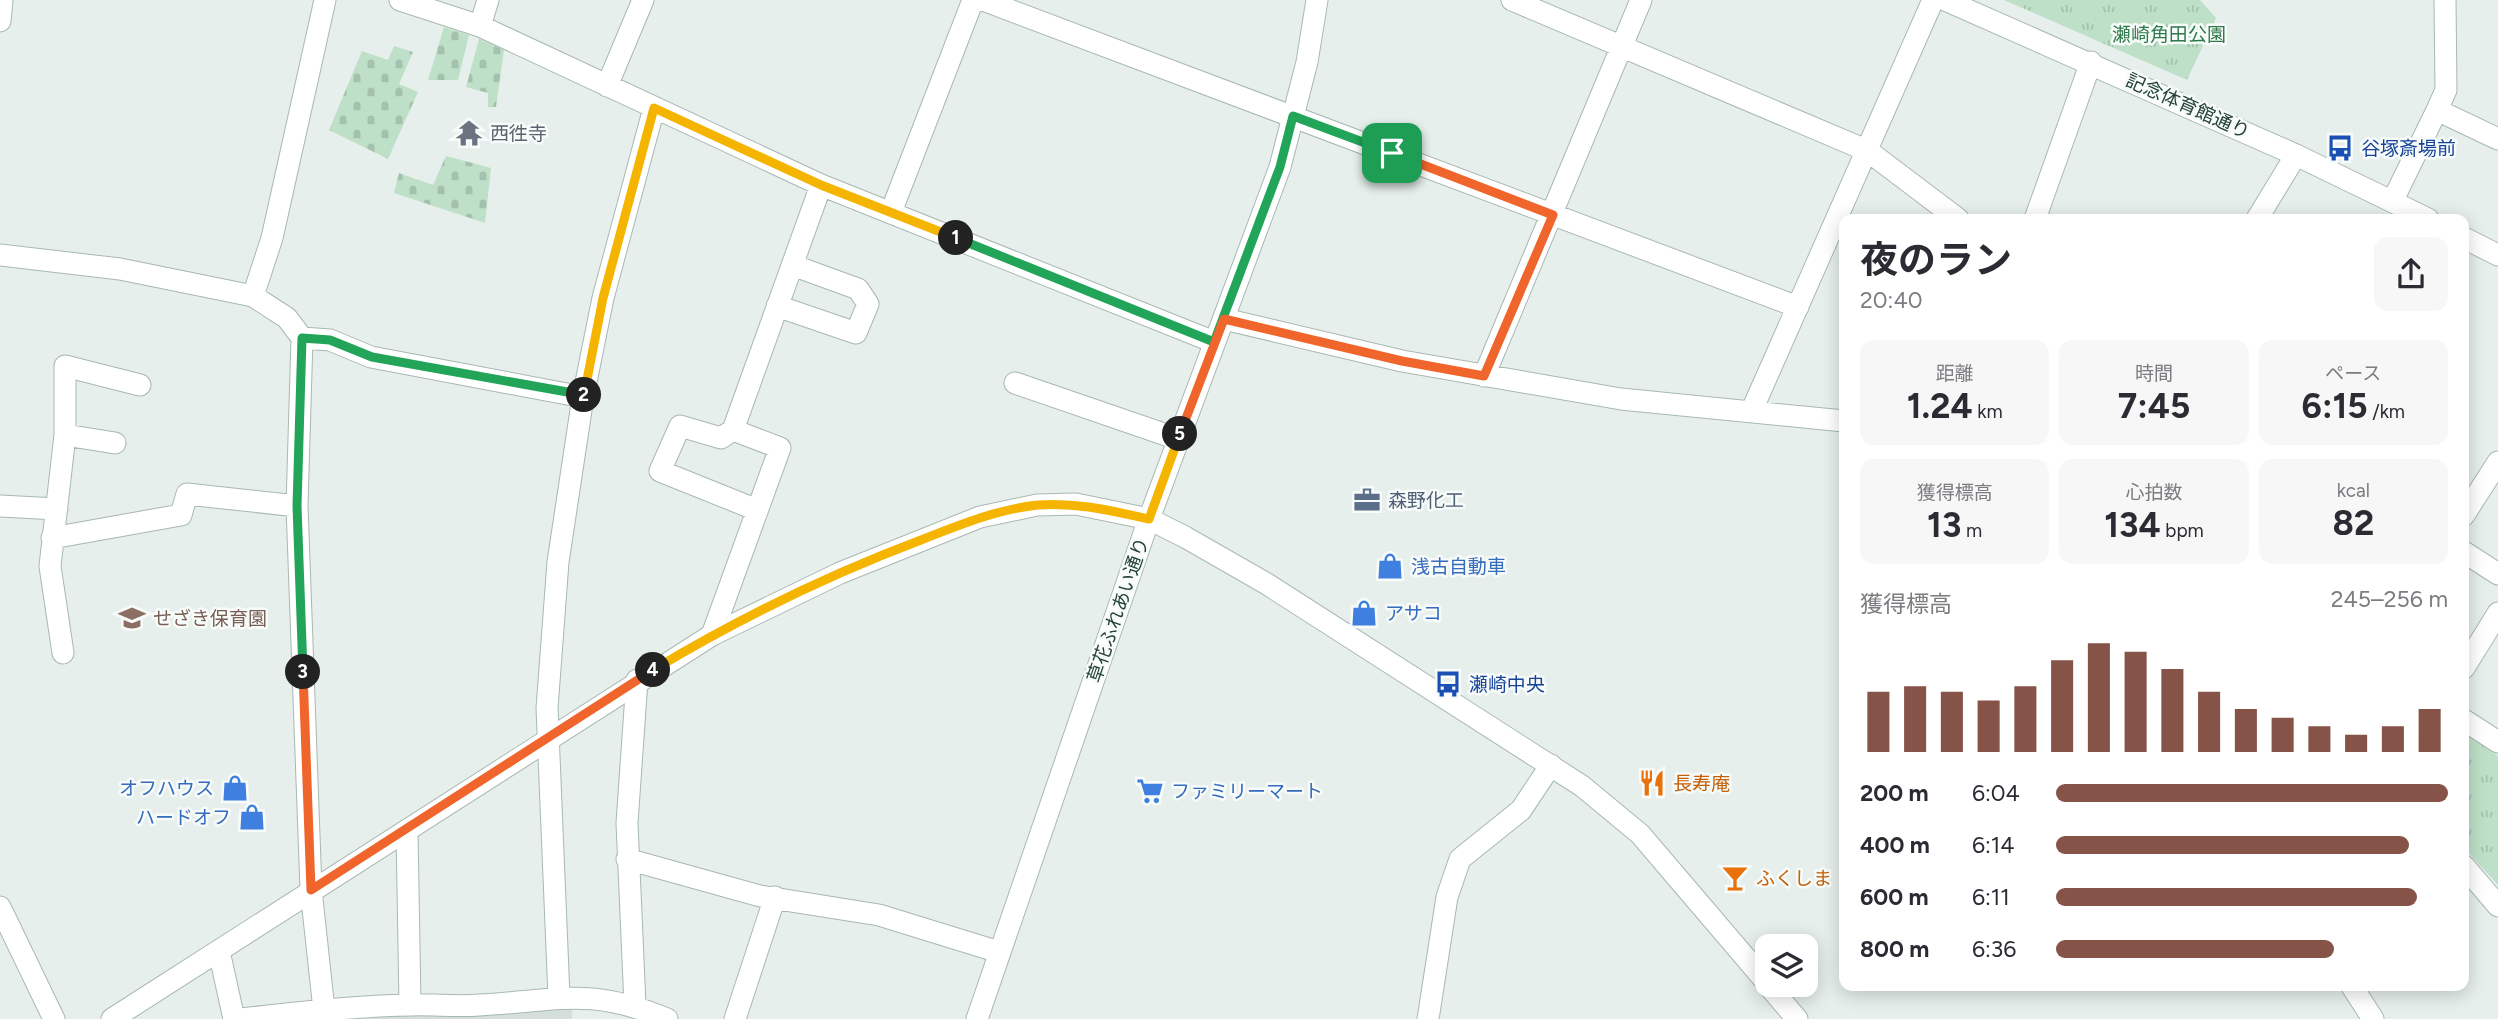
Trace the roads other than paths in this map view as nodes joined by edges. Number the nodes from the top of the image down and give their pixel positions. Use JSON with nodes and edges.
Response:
{"nodes":[{"id":1,"x":2,"y":0,"type":"edge"},
{"id":2,"x":325,"y":0,"type":"edge"},
{"id":3,"x":400,"y":0,"type":"edge"},
{"id":4,"x":488,"y":0,"type":"edge"},
{"id":5,"x":643,"y":0,"type":"edge"},
{"id":6,"x":973,"y":0,"type":"edge"},
{"id":7,"x":983,"y":0,"type":"edge"},
{"id":8,"x":1317,"y":0,"type":"edge"},
{"id":9,"x":1512,"y":0,"type":"edge"},
{"id":10,"x":1641,"y":0,"type":"edge"},
{"id":11,"x":1933,"y":0,"type":"edge"},
{"id":12,"x":1945,"y":0,"type":"edge"},
{"id":13,"x":2445,"y":0,"type":"edge"},
{"id":14,"x":0,"y":21,"type":"edge"},
{"id":15,"x":480,"y":26,"type":"junction"},
{"id":16,"x":1622,"y":46,"type":"junction"},
{"id":17,"x":2091,"y":62,"type":"junction"},
{"id":18,"x":607,"y":86,"type":"junction"},
{"id":19,"x":654,"y":108,"type":"junction"},
{"id":20,"x":2437,"y":110,"type":"junction"},
{"id":21,"x":1293,"y":116,"type":"junction"},
{"id":22,"x":2498,"y":139,"type":"edge"},
{"id":23,"x":1868,"y":151,"type":"junction"},
{"id":24,"x":2296,"y":155,"type":"junction"},
{"id":25,"x":821,"y":185,"type":"junction"},
{"id":26,"x":2393,"y":201,"type":"junction"},
{"id":27,"x":891,"y":212,"type":"junction"},
{"id":28,"x":1840,"y":214,"type":"edge"},
{"id":29,"x":1951,"y":214,"type":"edge"},
{"id":30,"x":2037,"y":214,"type":"edge"},
{"id":31,"x":2260,"y":214,"type":"edge"},
{"id":32,"x":2418,"y":214,"type":"edge"},
{"id":33,"x":1553,"y":215,"type":"junction"},
{"id":34,"x":1839,"y":216,"type":"edge"},
{"id":35,"x":2469,"y":248,"type":"edge"},
{"id":36,"x":0,"y":255,"type":"edge"},
{"id":37,"x":2498,"y":255,"type":"edge"},
{"id":38,"x":792,"y":265,"type":"junction"},
{"id":39,"x":253,"y":296,"type":"junction"},
{"id":40,"x":777,"y":306,"type":"junction"},
{"id":41,"x":1798,"y":307,"type":"junction"},
{"id":42,"x":1224,"y":319,"type":"junction"},
{"id":43,"x":302,"y":338,"type":"junction"},
{"id":44,"x":1214,"y":342,"type":"junction"},
{"id":45,"x":1484,"y":376,"type":"junction"},
{"id":46,"x":1015,"y":383,"type":"dead end"},
{"id":47,"x":140,"y":385,"type":"dead end"},
{"id":48,"x":583,"y":397,"type":"junction"},
{"id":49,"x":1752,"y":410,"type":"junction"},
{"id":50,"x":1839,"y":420,"type":"edge"},
{"id":51,"x":733,"y":430,"type":"junction"},
{"id":52,"x":65,"y":435,"type":"junction"},
{"id":53,"x":1178,"y":439,"type":"junction"},
{"id":54,"x":115,"y":443,"type":"dead end"},
{"id":55,"x":2498,"y":462,"type":"edge"},
{"id":56,"x":0,"y":506,"type":"edge"},
{"id":57,"x":297,"y":506,"type":"junction"},
{"id":58,"x":2469,"y":507,"type":"edge"},
{"id":59,"x":57,"y":509,"type":"junction"},
{"id":60,"x":757,"y":510,"type":"junction"},
{"id":61,"x":1149,"y":519,"type":"junction"},
{"id":62,"x":52,"y":538,"type":"junction"},
{"id":63,"x":2469,"y":555,"type":"edge"},
{"id":64,"x":2498,"y":574,"type":"edge"},
{"id":65,"x":2498,"y":613,"type":"edge"},
{"id":66,"x":712,"y":635,"type":"junction"},
{"id":67,"x":63,"y":653,"type":"dead end"},
{"id":68,"x":2469,"y":660,"type":"edge"},
{"id":69,"x":637,"y":680,"type":"junction"},
{"id":70,"x":2469,"y":723,"type":"edge"},
{"id":71,"x":549,"y":739,"type":"junction"},
{"id":72,"x":2498,"y":742,"type":"edge"},
{"id":73,"x":1551,"y":765,"type":"junction"},
{"id":74,"x":407,"y":831,"type":"junction"},
{"id":75,"x":627,"y":859,"type":"junction"},
{"id":76,"x":2469,"y":872,"type":"edge"},
{"id":77,"x":311,"y":890,"type":"junction"},
{"id":78,"x":775,"y":898,"type":"junction"},
{"id":79,"x":2498,"y":906,"type":"edge"},
{"id":80,"x":0,"y":907,"type":"edge"},
{"id":81,"x":219,"y":951,"type":"junction"},
{"id":82,"x":999,"y":952,"type":"junction"},
{"id":83,"x":1755,"y":970,"type":"edge"},
{"id":84,"x":2355,"y":991,"type":"edge"},
{"id":85,"x":559,"y":997,"type":"junction"},
{"id":86,"x":1778,"y":997,"type":"edge"},
{"id":87,"x":410,"y":1005,"type":"junction"},
{"id":88,"x":324,"y":1010,"type":"junction"},
{"id":89,"x":643,"y":1011,"type":"edge"},
{"id":90,"x":54,"y":1019,"type":"edge"},
{"id":91,"x":112,"y":1019,"type":"edge"},
{"id":92,"x":234,"y":1019,"type":"edge"},
{"id":93,"x":240,"y":1019,"type":"edge"},
{"id":94,"x":667,"y":1019,"type":"edge"},
{"id":95,"x":735,"y":1019,"type":"edge"},
{"id":96,"x":976,"y":1019,"type":"edge"},
{"id":97,"x":1428,"y":1019,"type":"edge"},
{"id":98,"x":1797,"y":1019,"type":"edge"},
{"id":99,"x":2373,"y":1019,"type":"edge"}],
"edges":[{"from":1,"to":14,"type":"street"},
{"from":2,"to":39,"type":"street"},
{"from":3,"to":15,"type":"street"},
{"from":4,"to":15,"type":"street"},
{"from":5,"to":18,"type":"street"},
{"from":6,"to":27,"type":"street"},
{"from":7,"to":21,"type":"street"},
{"from":8,"to":21,"type":"street","name":"草花ふれあい通り"},
{"from":9,"to":16,"type":"street"},
{"from":10,"to":16,"type":"street"},
{"from":11,"to":23,"type":"street"},
{"from":12,"to":17,"type":"street","name":"記念体育館通り"},
{"from":13,"to":20,"type":"street"},
{"from":15,"to":18,"type":"street"},
{"from":16,"to":23,"type":"street"},
{"from":16,"to":33,"type":"street"},
{"from":17,"to":24,"type":"street","name":"記念体育館通り"},
{"from":17,"to":30,"type":"street"},
{"from":18,"to":19,"type":"street"},
{"from":19,"to":25,"type":"street"},
{"from":19,"to":48,"type":"street"},
{"from":20,"to":22,"type":"street"},
{"from":20,"to":26,"type":"street"},
{"from":21,"to":33,"type":"street"},
{"from":21,"to":42,"type":"street","name":"草花ふれあい通り"},
{"from":23,"to":28,"type":"street"},
{"from":23,"to":29,"type":"street"},
{"from":24,"to":26,"type":"street","name":"記念体育館通り"},
{"from":24,"to":31,"type":"street"},
{"from":25,"to":27,"type":"street"},
{"from":25,"to":38,"type":"street"},
{"from":26,"to":32,"type":"street","name":"記念体育館通り"},
{"from":27,"to":44,"type":"street"},
{"from":33,"to":41,"type":"street"},
{"from":33,"to":45,"type":"street"},
{"from":34,"to":41,"type":"street"},
{"from":35,"to":37,"type":"street"},
{"from":36,"to":39,"type":"street"},
{"from":38,"to":40,"type":"street"},
{"from":38,"to":40,"type":"street"},
{"from":39,"to":43,"type":"street"},
{"from":40,"to":51,"type":"street"},
{"from":41,"to":49,"type":"street"},
{"from":42,"to":44,"type":"street","name":"草花ふれあい通り"},
{"from":42,"to":45,"type":"street"},
{"from":43,"to":48,"type":"street"},
{"from":43,"to":57,"type":"street"},
{"from":44,"to":53,"type":"street","name":"草花ふれあい通り"},
{"from":45,"to":49,"type":"street"},
{"from":46,"to":53,"type":"street"},
{"from":47,"to":52,"type":"street"},
{"from":48,"to":71,"type":"street"},
{"from":49,"to":50,"type":"street"},
{"from":51,"to":60,"type":"street"},
{"from":51,"to":60,"type":"street"},
{"from":52,"to":54,"type":"street"},
{"from":52,"to":59,"type":"street"},
{"from":53,"to":61,"type":"street","name":"草花ふれあい通り"},
{"from":55,"to":58,"type":"street"},
{"from":56,"to":59,"type":"street"},
{"from":57,"to":62,"type":"street"},
{"from":57,"to":77,"type":"street"},
{"from":59,"to":62,"type":"street"},
{"from":60,"to":66,"type":"street"},
{"from":61,"to":66,"type":"street"},
{"from":61,"to":73,"type":"street"},
{"from":61,"to":82,"type":"street","name":"草花ふれあい通り"},
{"from":62,"to":67,"type":"street"},
{"from":63,"to":64,"type":"street"},
{"from":65,"to":68,"type":"street"},
{"from":66,"to":69,"type":"street"},
{"from":69,"to":71,"type":"street"},
{"from":69,"to":75,"type":"street"},
{"from":70,"to":72,"type":"street"},
{"from":71,"to":74,"type":"street"},
{"from":71,"to":85,"type":"street"},
{"from":73,"to":83,"type":"street"},
{"from":73,"to":97,"type":"street"},
{"from":74,"to":77,"type":"street"},
{"from":74,"to":87,"type":"street"},
{"from":75,"to":78,"type":"street"},
{"from":75,"to":89,"type":"street"},
{"from":76,"to":79,"type":"street"},
{"from":77,"to":81,"type":"street"},
{"from":77,"to":88,"type":"street"},
{"from":78,"to":82,"type":"street"},
{"from":78,"to":95,"type":"street"},
{"from":80,"to":90,"type":"street"},
{"from":81,"to":91,"type":"street"},
{"from":81,"to":92,"type":"street"},
{"from":82,"to":96,"type":"street","name":"草花ふれあい通り"},
{"from":84,"to":99,"type":"street"},
{"from":85,"to":87,"type":"street"},
{"from":85,"to":89,"type":"street"},
{"from":86,"to":98,"type":"street"},
{"from":87,"to":88,"type":"street"},
{"from":88,"to":93,"type":"street"},
{"from":89,"to":94,"type":"street"}]}
